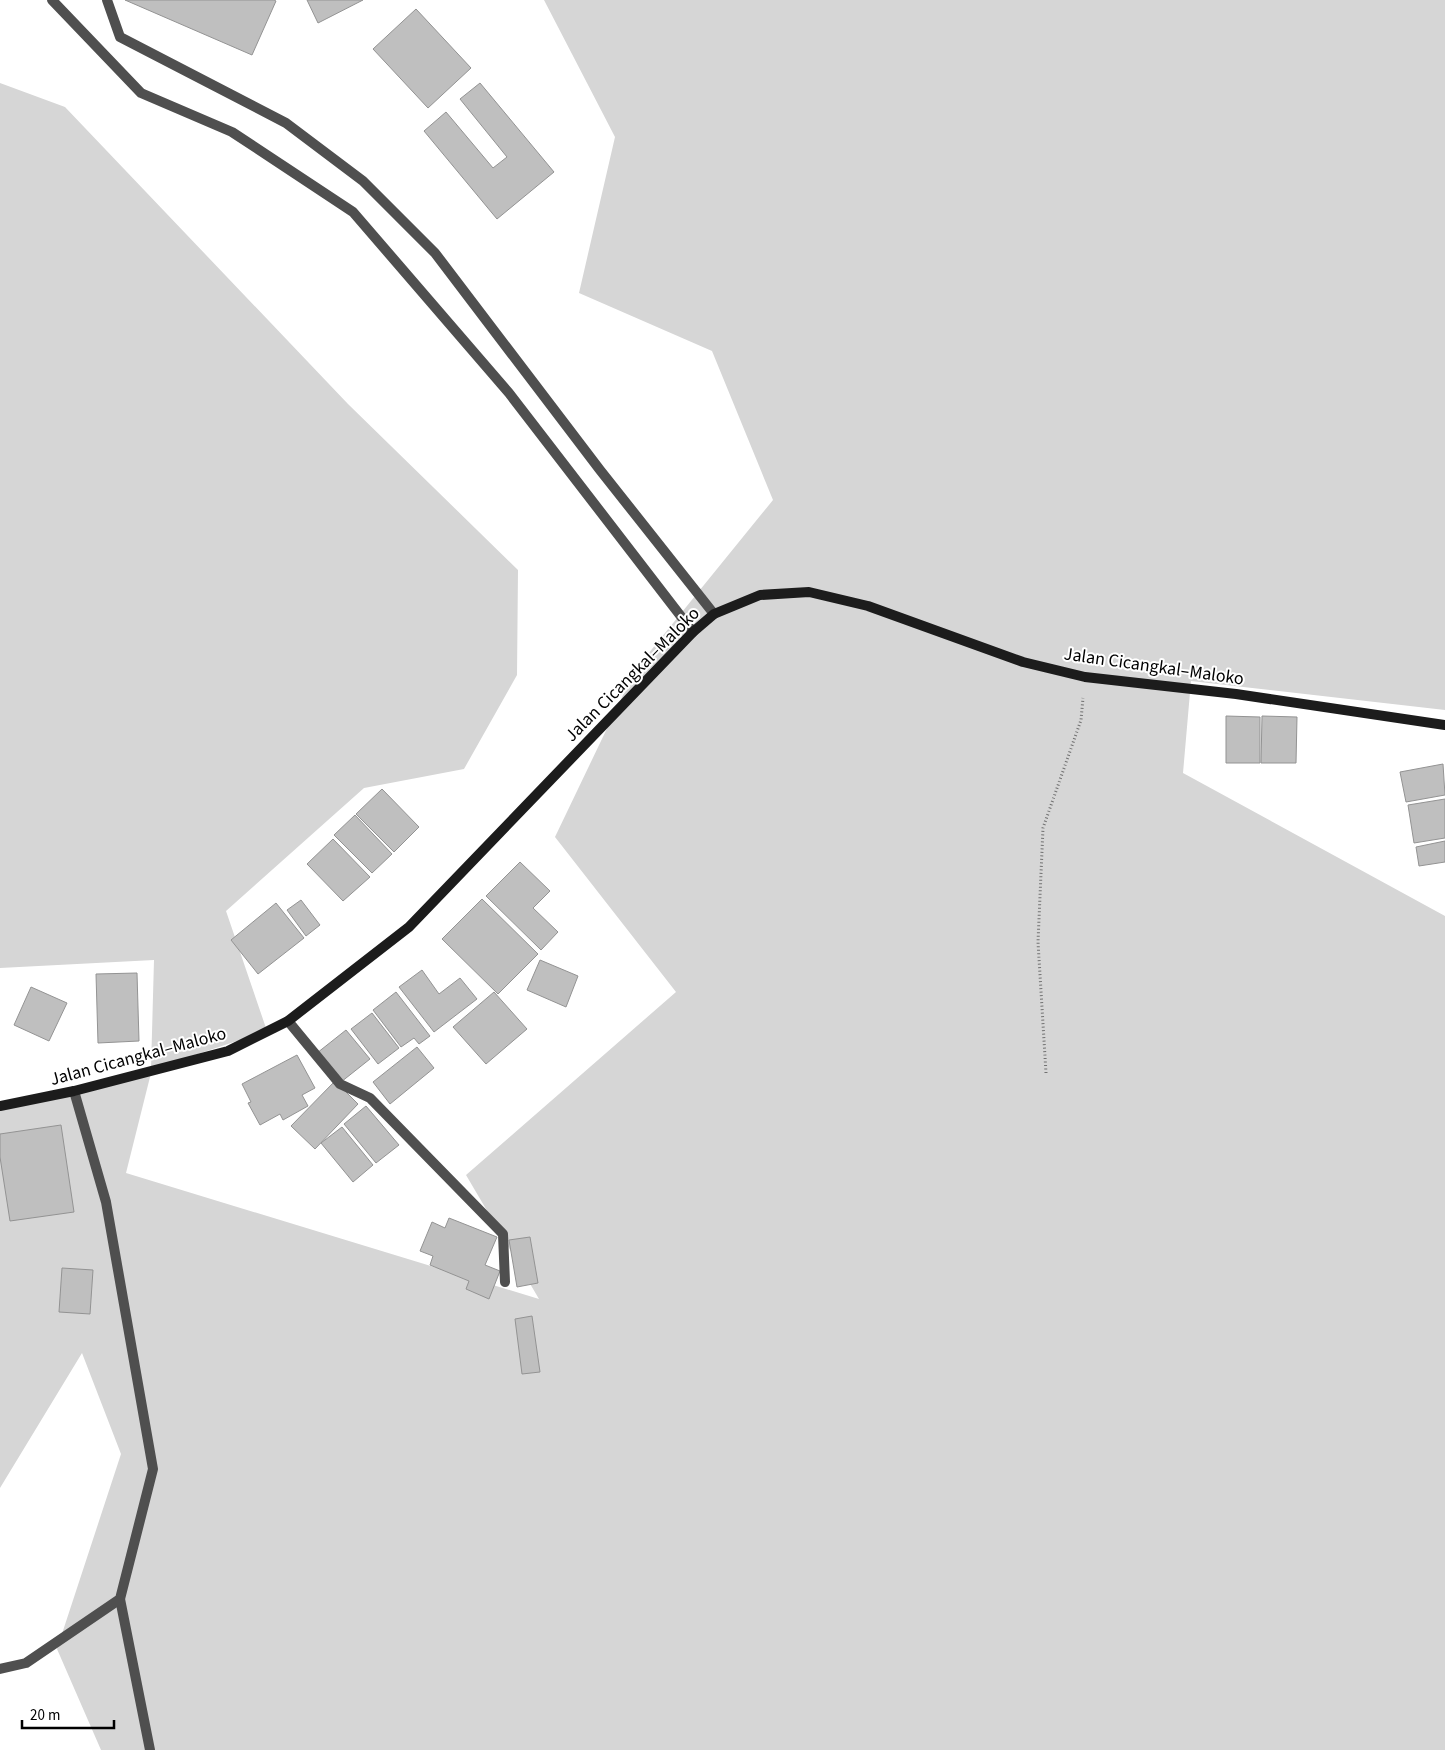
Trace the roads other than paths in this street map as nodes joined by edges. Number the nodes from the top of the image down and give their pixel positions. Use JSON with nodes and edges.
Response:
{"nodes":[{"id":1,"x":52,"y":0,"type":"edge"},
{"id":2,"x":106,"y":0,"type":"edge"},
{"id":3,"x":714,"y":614,"type":"junction"},
{"id":4,"x":693,"y":632,"type":"junction"},
{"id":5,"x":1445,"y":725,"type":"edge"},
{"id":6,"x":288,"y":1021,"type":"junction"},
{"id":7,"x":74,"y":1092,"type":"junction"},
{"id":8,"x":0,"y":1106,"type":"edge"},
{"id":9,"x":505,"y":1282,"type":"dead end"},
{"id":10,"x":120,"y":1599,"type":"junction"},
{"id":11,"x":0,"y":1669,"type":"edge"},
{"id":12,"x":150,"y":1750,"type":"edge"}],
"edges":[{"from":1,"to":4,"type":"street"},
{"from":2,"to":3,"type":"street"},
{"from":3,"to":4,"type":"street","name":"Jalan Cicangkal–Maloko"},
{"from":3,"to":5,"type":"street","name":"Jalan Cicangkal–Maloko"},
{"from":4,"to":6,"type":"street","name":"Jalan Cicangkal–Maloko"},
{"from":6,"to":7,"type":"street","name":"Jalan Cicangkal–Maloko"},
{"from":6,"to":9,"type":"street"},
{"from":7,"to":8,"type":"street","name":"Jalan Cicangkal–Maloko"},
{"from":7,"to":10,"type":"street"},
{"from":10,"to":11,"type":"street"},
{"from":10,"to":12,"type":"street"}]}
